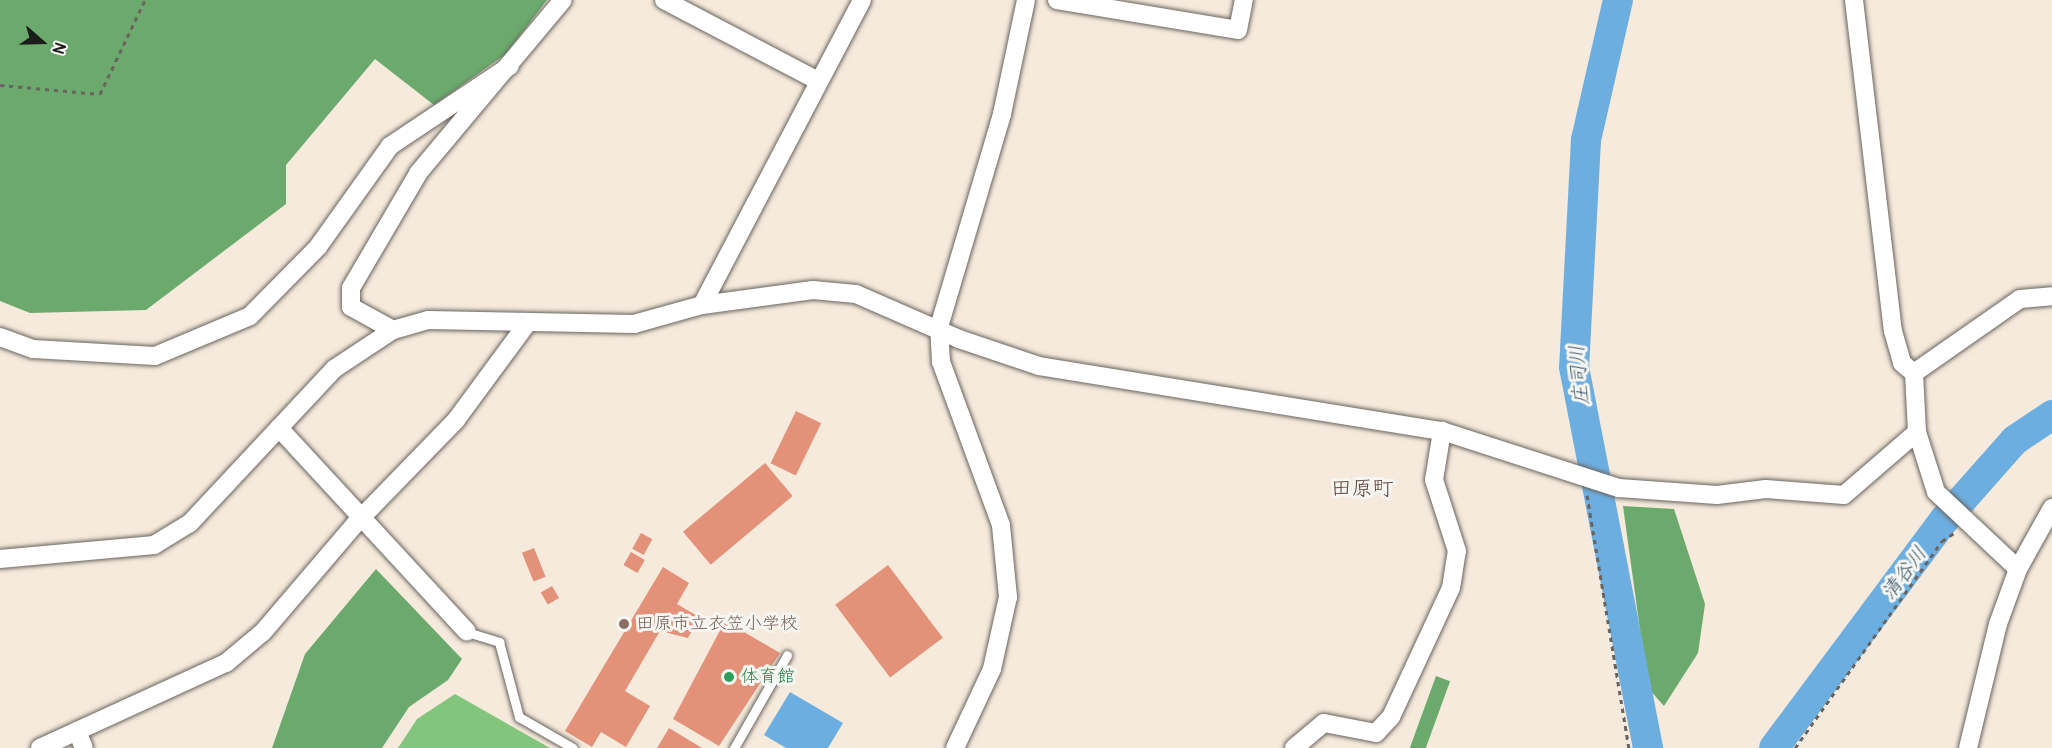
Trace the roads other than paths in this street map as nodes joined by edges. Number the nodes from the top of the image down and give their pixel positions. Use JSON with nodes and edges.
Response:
{"nodes":[{"id":1,"x":563,"y":0,"type":"edge"},
{"id":2,"x":664,"y":0,"type":"edge"},
{"id":3,"x":862,"y":0,"type":"edge"},
{"id":4,"x":1026,"y":0,"type":"edge"},
{"id":5,"x":1057,"y":0,"type":"edge"},
{"id":6,"x":1244,"y":0,"type":"edge"},
{"id":7,"x":1854,"y":0,"type":"edge"},
{"id":8,"x":1101,"y":4,"type":"edge"},
{"id":9,"x":510,"y":66,"type":"junction"},
{"id":10,"x":818,"y":81,"type":"junction"},
{"id":11,"x":2052,"y":296,"type":"edge"},
{"id":12,"x":702,"y":305,"type":"junction"},
{"id":13,"x":526,"y":325,"type":"junction"},
{"id":14,"x":939,"y":327,"type":"junction"},
{"id":15,"x":393,"y":330,"type":"junction"},
{"id":16,"x":0,"y":337,"type":"edge"},
{"id":17,"x":1914,"y":373,"type":"junction"},
{"id":18,"x":279,"y":428,"type":"junction"},
{"id":19,"x":1442,"y":431,"type":"junction"},
{"id":20,"x":1917,"y":432,"type":"junction"},
{"id":21,"x":2052,"y":508,"type":"edge"},
{"id":22,"x":364,"y":516,"type":"junction"},
{"id":23,"x":0,"y":559,"type":"edge"},
{"id":24,"x":2018,"y":569,"type":"junction"},
{"id":25,"x":467,"y":632,"type":"joint"},
{"id":26,"x":787,"y":656,"type":"dead end"},
{"id":27,"x":80,"y":740,"type":"edge"},
{"id":28,"x":40,"y":748,"type":"edge"},
{"id":29,"x":573,"y":748,"type":"edge"},
{"id":30,"x":734,"y":748,"type":"edge"},
{"id":31,"x":955,"y":748,"type":"edge"},
{"id":32,"x":1294,"y":748,"type":"edge"},
{"id":33,"x":1968,"y":748,"type":"edge"}],
"edges":[{"from":1,"to":9,"type":"street"},
{"from":2,"to":10,"type":"street"},
{"from":3,"to":10,"type":"street"},
{"from":4,"to":14,"type":"street"},
{"from":5,"to":8,"type":"street"},
{"from":6,"to":8,"type":"street"},
{"from":7,"to":17,"type":"street"},
{"from":9,"to":15,"type":"street"},
{"from":9,"to":16,"type":"street"},
{"from":10,"to":12,"type":"street"},
{"from":11,"to":17,"type":"street"},
{"from":12,"to":13,"type":"street"},
{"from":12,"to":14,"type":"street"},
{"from":13,"to":15,"type":"street"},
{"from":13,"to":22,"type":"street"},
{"from":14,"to":19,"type":"street"},
{"from":14,"to":31,"type":"street"},
{"from":15,"to":18,"type":"street"},
{"from":17,"to":20,"type":"street"},
{"from":18,"to":22,"type":"street"},
{"from":18,"to":23,"type":"street"},
{"from":19,"to":20,"type":"street"},
{"from":19,"to":32,"type":"street"},
{"from":20,"to":24,"type":"street"},
{"from":21,"to":24,"type":"street"},
{"from":22,"to":25,"type":"street"},
{"from":22,"to":27,"type":"street"},
{"from":24,"to":33,"type":"street"},
{"from":25,"to":29,"type":"lane"},
{"from":26,"to":30,"type":"lane"},
{"from":27,"to":28,"type":"street"}]}
